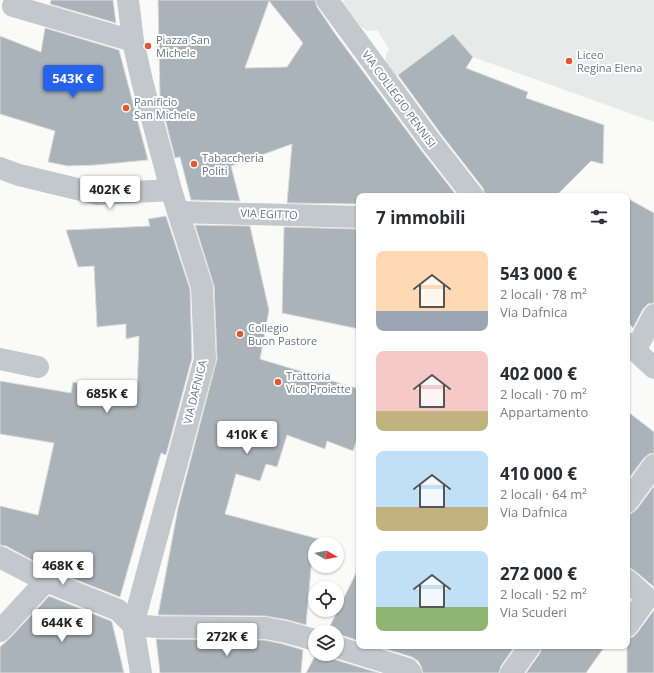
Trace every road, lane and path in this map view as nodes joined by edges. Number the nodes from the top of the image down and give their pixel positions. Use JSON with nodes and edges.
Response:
{"nodes":[{"id":1,"x":128,"y":0,"type":"edge"},
{"id":2,"x":327,"y":0,"type":"edge"},
{"id":3,"x":13,"y":6,"type":"dead end"},
{"id":4,"x":133,"y":41,"type":"junction"},
{"id":5,"x":0,"y":168,"type":"edge"},
{"id":6,"x":171,"y":190,"type":"junction"},
{"id":7,"x":471,"y":193,"type":"edge"},
{"id":8,"x":178,"y":212,"type":"junction"},
{"id":9,"x":356,"y":217,"type":"edge"},
{"id":10,"x":654,"y":315,"type":"edge"},
{"id":11,"x":631,"y":347,"type":"edge"},
{"id":12,"x":0,"y":359,"type":"edge"},
{"id":13,"x":38,"y":367,"type":"dead end"},
{"id":14,"x":654,"y":368,"type":"edge"},
{"id":15,"x":654,"y":465,"type":"edge"},
{"id":16,"x":630,"y":494,"type":"edge"},
{"id":17,"x":0,"y":556,"type":"edge"},
{"id":18,"x":46,"y":581,"type":"junction"},
{"id":19,"x":630,"y":583,"type":"edge"},
{"id":20,"x":630,"y":622,"type":"edge"},
{"id":21,"x":134,"y":625,"type":"junction"},
{"id":22,"x":0,"y":631,"type":"edge"},
{"id":23,"x":308,"y":638,"type":"edge"},
{"id":24,"x":344,"y":649,"type":"edge"},
{"id":25,"x":528,"y":649,"type":"edge"},
{"id":26,"x":141,"y":673,"type":"edge"},
{"id":27,"x":411,"y":673,"type":"edge"},
{"id":28,"x":510,"y":673,"type":"edge"}],
"edges":[{"from":1,"to":4,"type":"street","name":"VIA DAFNICA"},
{"from":2,"to":7,"type":"street","name":"VIA COLLEGIO PENNISI"},
{"from":3,"to":4,"type":"street"},
{"from":4,"to":6,"type":"street","name":"VIA DAFNICA"},
{"from":5,"to":6,"type":"street"},
{"from":6,"to":8,"type":"street","name":"VIA DAFNICA"},
{"from":8,"to":9,"type":"street","name":"VIA EGITTO"},
{"from":8,"to":21,"type":"street","name":"VIA DAFNICA"},
{"from":10,"to":11,"type":"street"},
{"from":11,"to":14,"type":"street"},
{"from":12,"to":13,"type":"street"},
{"from":15,"to":16,"type":"street"},
{"from":17,"to":18,"type":"street"},
{"from":18,"to":21,"type":"street"},
{"from":18,"to":22,"type":"street"},
{"from":19,"to":20,"type":"street"},
{"from":21,"to":23,"type":"street"},
{"from":21,"to":26,"type":"street","name":"VIA DAFNICA"},
{"from":24,"to":27,"type":"street"},
{"from":25,"to":28,"type":"street"}]}
